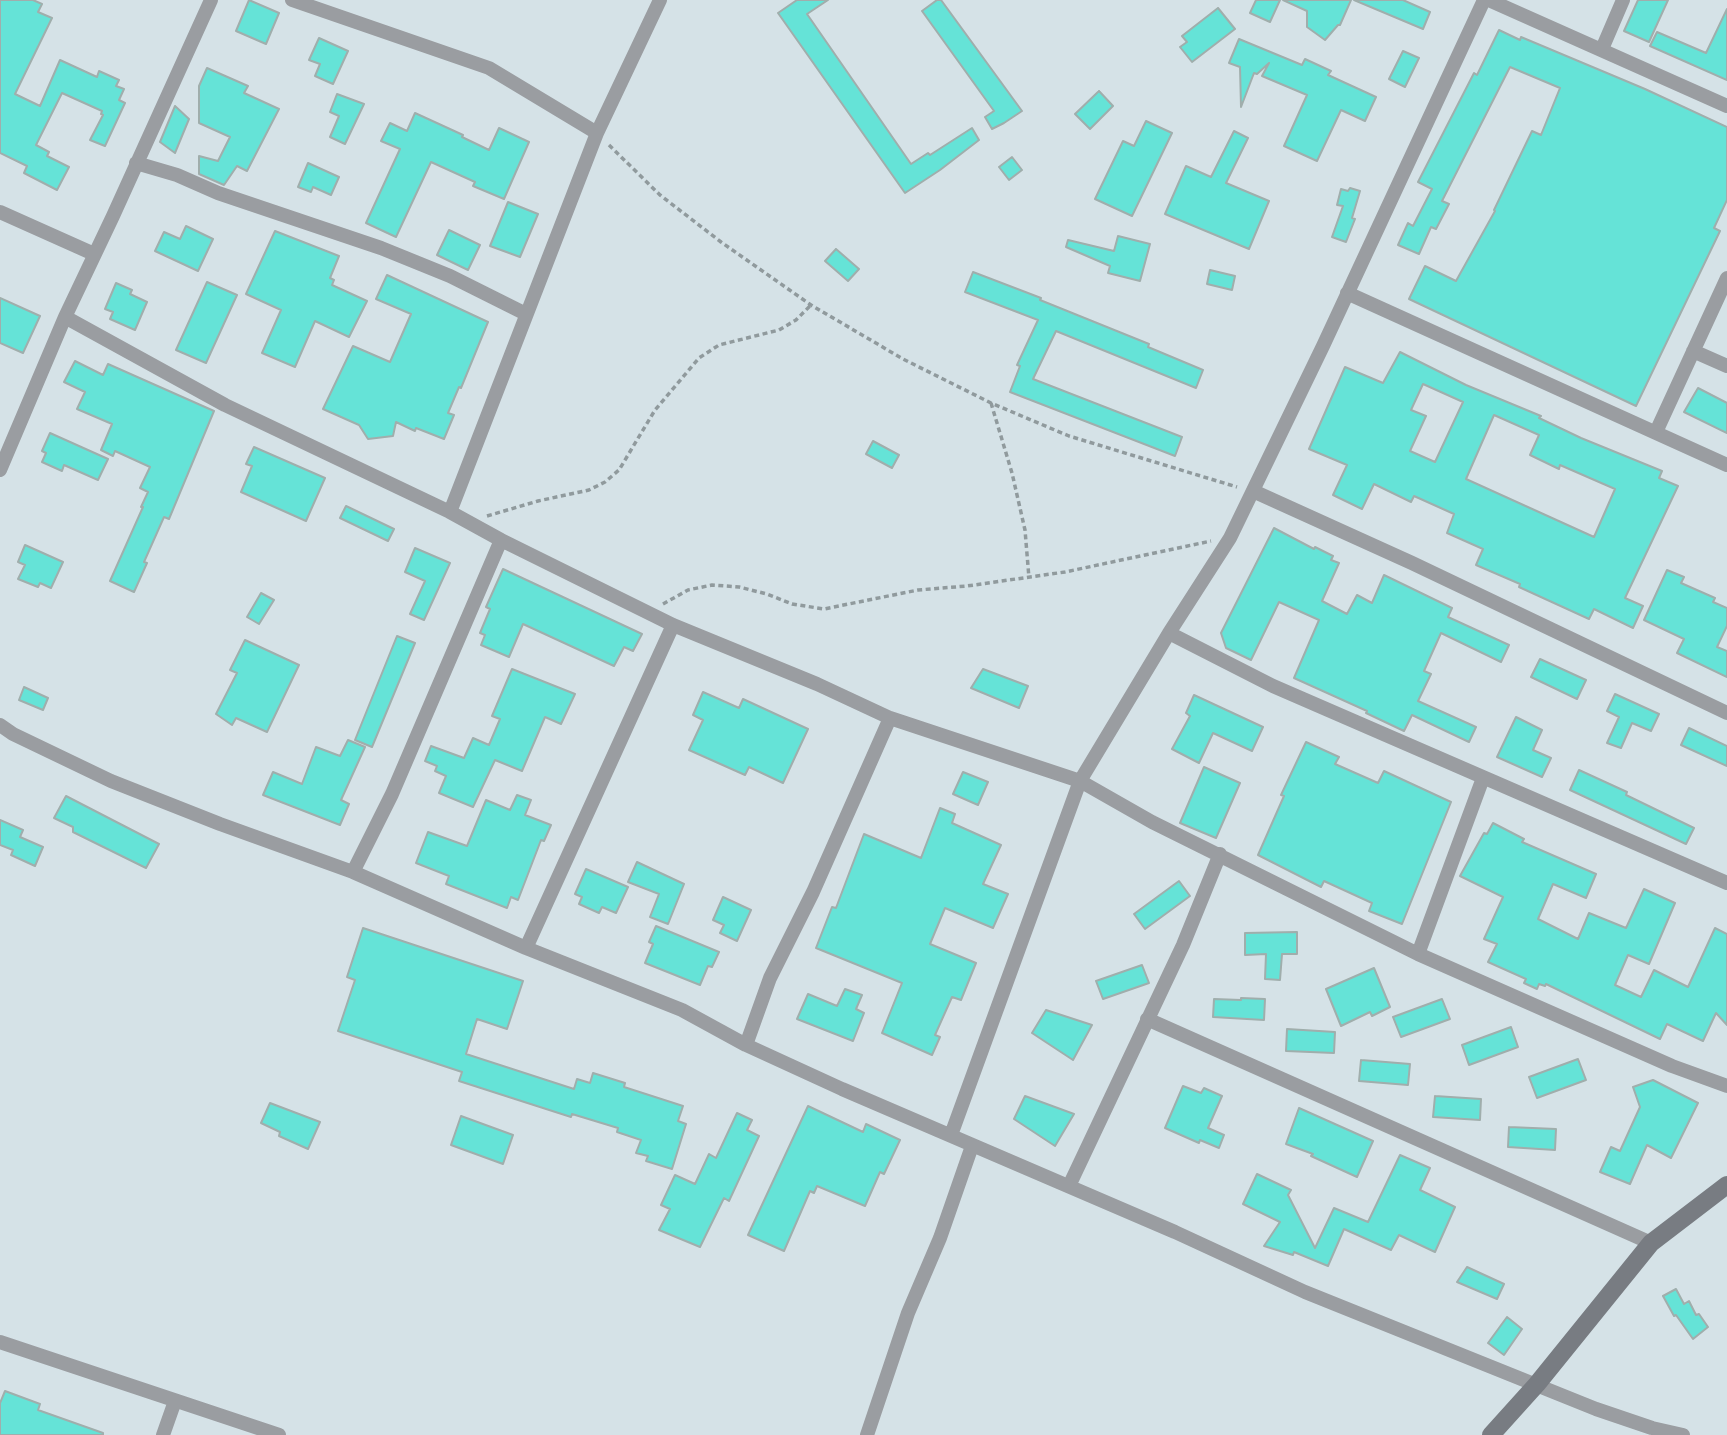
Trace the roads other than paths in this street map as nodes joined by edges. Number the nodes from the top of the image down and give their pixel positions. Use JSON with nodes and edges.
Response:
{"nodes":[{"id":1,"x":211,"y":0,"type":"edge"},
{"id":2,"x":292,"y":0,"type":"edge"},
{"id":3,"x":660,"y":0,"type":"edge"},
{"id":4,"x":1486,"y":0,"type":"edge"},
{"id":5,"x":1623,"y":0,"type":"edge"},
{"id":6,"x":1602,"y":50,"type":"junction"},
{"id":7,"x":1727,"y":106,"type":"edge"},
{"id":8,"x":597,"y":133,"type":"junction"},
{"id":9,"x":136,"y":163,"type":"junction"},
{"id":10,"x":0,"y":212,"type":"edge"},
{"id":11,"x":94,"y":254,"type":"junction"},
{"id":12,"x":1727,"y":278,"type":"edge"},
{"id":13,"x":1347,"y":293,"type":"junction"},
{"id":14,"x":526,"y":314,"type":"junction"},
{"id":15,"x":65,"y":317,"type":"junction"},
{"id":16,"x":1693,"y":351,"type":"junction"},
{"id":17,"x":1727,"y":366,"type":"edge"},
{"id":18,"x":1656,"y":432,"type":"junction"},
{"id":19,"x":1727,"y":465,"type":"edge"},
{"id":20,"x":0,"y":470,"type":"edge"},
{"id":21,"x":1252,"y":491,"type":"junction"},
{"id":22,"x":450,"y":512,"type":"junction"},
{"id":23,"x":501,"y":540,"type":"junction"},
{"id":24,"x":673,"y":625,"type":"junction"},
{"id":25,"x":1169,"y":633,"type":"junction"},
{"id":26,"x":1727,"y":713,"type":"edge"},
{"id":27,"x":890,"y":718,"type":"junction"},
{"id":28,"x":0,"y":725,"type":"edge"},
{"id":29,"x":1483,"y":778,"type":"junction"},
{"id":30,"x":1080,"y":781,"type":"junction"},
{"id":31,"x":1220,"y":854,"type":"junction"},
{"id":32,"x":353,"y":872,"type":"junction"},
{"id":33,"x":1727,"y":883,"type":"edge"},
{"id":34,"x":526,"y":947,"type":"junction"},
{"id":35,"x":1418,"y":954,"type":"junction"},
{"id":36,"x":1147,"y":1018,"type":"junction"},
{"id":37,"x":746,"y":1045,"type":"junction"},
{"id":38,"x":1727,"y":1086,"type":"edge"},
{"id":39,"x":951,"y":1135,"type":"junction"},
{"id":40,"x":972,"y":1146,"type":"junction"},
{"id":41,"x":1727,"y":1185,"type":"edge"},
{"id":42,"x":1069,"y":1186,"type":"junction"},
{"id":43,"x":1651,"y":1243,"type":"junction"},
{"id":44,"x":0,"y":1342,"type":"edge"},
{"id":45,"x":1537,"y":1384,"type":"junction"},
{"id":46,"x":175,"y":1401,"type":"junction"},
{"id":47,"x":163,"y":1435,"type":"edge"},
{"id":48,"x":279,"y":1435,"type":"edge"},
{"id":49,"x":867,"y":1435,"type":"edge"},
{"id":50,"x":1491,"y":1435,"type":"edge"},
{"id":51,"x":1683,"y":1435,"type":"edge"}],
"edges":[{"from":1,"to":9,"type":"street"},
{"from":2,"to":8,"type":"street"},
{"from":3,"to":8,"type":"street"},
{"from":4,"to":6,"type":"street"},
{"from":4,"to":13,"type":"street"},
{"from":5,"to":6,"type":"street"},
{"from":6,"to":7,"type":"street"},
{"from":8,"to":14,"type":"street"},
{"from":9,"to":11,"type":"street"},
{"from":9,"to":14,"type":"street"},
{"from":10,"to":11,"type":"street"},
{"from":11,"to":15,"type":"street"},
{"from":12,"to":16,"type":"street"},
{"from":13,"to":18,"type":"street"},
{"from":13,"to":21,"type":"street"},
{"from":14,"to":22,"type":"street"},
{"from":15,"to":20,"type":"street"},
{"from":15,"to":22,"type":"street"},
{"from":16,"to":17,"type":"street"},
{"from":16,"to":18,"type":"street"},
{"from":18,"to":19,"type":"street"},
{"from":21,"to":25,"type":"street"},
{"from":21,"to":26,"type":"street"},
{"from":22,"to":23,"type":"street"},
{"from":23,"to":24,"type":"street"},
{"from":23,"to":32,"type":"street"},
{"from":24,"to":27,"type":"street"},
{"from":24,"to":34,"type":"street"},
{"from":25,"to":29,"type":"street"},
{"from":25,"to":30,"type":"street"},
{"from":27,"to":30,"type":"street"},
{"from":27,"to":37,"type":"street"},
{"from":28,"to":32,"type":"street"},
{"from":29,"to":33,"type":"street"},
{"from":29,"to":35,"type":"street"},
{"from":30,"to":31,"type":"street"},
{"from":30,"to":39,"type":"street"},
{"from":31,"to":35,"type":"street"},
{"from":31,"to":36,"type":"street"},
{"from":32,"to":34,"type":"street"},
{"from":34,"to":37,"type":"street"},
{"from":35,"to":38,"type":"street"},
{"from":36,"to":42,"type":"street"},
{"from":36,"to":43,"type":"street"},
{"from":37,"to":39,"type":"street"},
{"from":39,"to":40,"type":"street"},
{"from":40,"to":42,"type":"street"},
{"from":40,"to":49,"type":"street"},
{"from":41,"to":43,"type":"main road"},
{"from":42,"to":45,"type":"street"},
{"from":43,"to":45,"type":"main road"},
{"from":44,"to":46,"type":"street"},
{"from":45,"to":50,"type":"main road"},
{"from":45,"to":51,"type":"street"},
{"from":46,"to":47,"type":"street"},
{"from":46,"to":48,"type":"street"}]}
